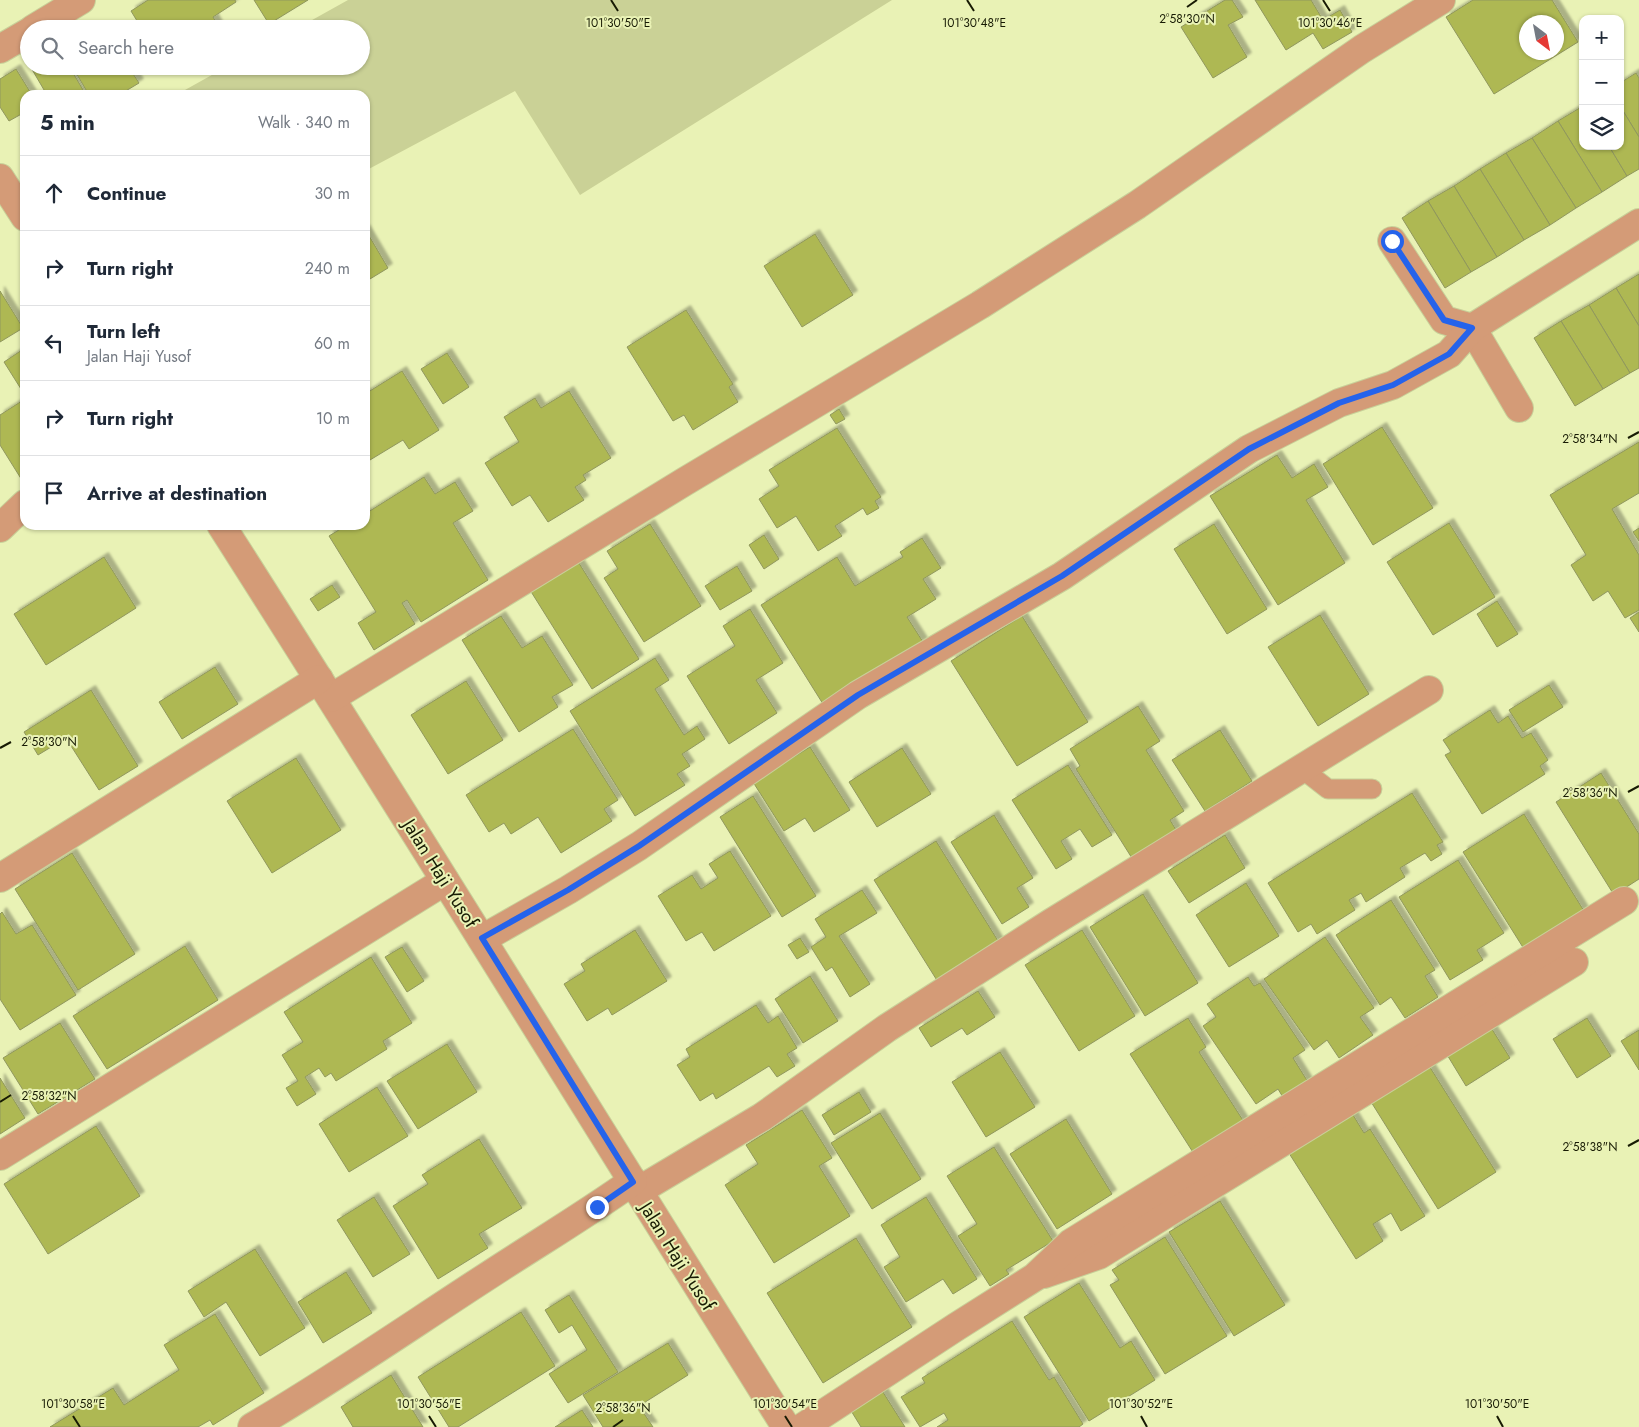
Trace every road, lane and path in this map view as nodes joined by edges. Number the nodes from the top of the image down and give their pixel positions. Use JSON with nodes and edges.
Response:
{"nodes":[{"id":1,"x":81,"y":0,"type":"edge"},
{"id":2,"x":1441,"y":0,"type":"edge"},
{"id":3,"x":48,"y":20,"type":"edge"},
{"id":4,"x":20,"y":37,"type":"edge"},
{"id":5,"x":0,"y":49,"type":"edge"},
{"id":6,"x":0,"y":178,"type":"edge"},
{"id":7,"x":20,"y":210,"type":"edge"},
{"id":8,"x":1639,"y":224,"type":"edge"},
{"id":9,"x":1392,"y":241,"type":"dead end"},
{"id":10,"x":1472,"y":328,"type":"junction"},
{"id":11,"x":1519,"y":408,"type":"dead end"},
{"id":12,"x":20,"y":509,"type":"edge"},
{"id":13,"x":0,"y":528,"type":"edge"},
{"id":14,"x":224,"y":530,"type":"edge"},
{"id":15,"x":325,"y":688,"type":"junction"},
{"id":16,"x":1430,"y":690,"type":"dead end"},
{"id":17,"x":1302,"y":768,"type":"junction"},
{"id":18,"x":1372,"y":789,"type":"dead end"},
{"id":19,"x":0,"y":878,"type":"edge"},
{"id":20,"x":446,"y":881,"type":"junction"},
{"id":21,"x":1624,"y":901,"type":"dead end"},
{"id":22,"x":482,"y":938,"type":"junction"},
{"id":23,"x":1574,"y":962,"type":"dead end"},
{"id":24,"x":0,"y":1156,"type":"edge"},
{"id":25,"x":635,"y":1186,"type":"junction"},
{"id":26,"x":1035,"y":1278,"type":"junction"},
{"id":27,"x":252,"y":1427,"type":"edge"},
{"id":28,"x":786,"y":1427,"type":"edge"},
{"id":29,"x":803,"y":1427,"type":"edge"}],
"edges":[{"from":1,"to":3,"type":"street"},
{"from":2,"to":15,"type":"street"},
{"from":4,"to":5,"type":"street"},
{"from":6,"to":7,"type":"street"},
{"from":8,"to":10,"type":"street"},
{"from":9,"to":10,"type":"street"},
{"from":10,"to":11,"type":"street"},
{"from":10,"to":22,"type":"street"},
{"from":12,"to":13,"type":"street"},
{"from":14,"to":15,"type":"street","name":"Jalan Haji Yusof"},
{"from":15,"to":19,"type":"street"},
{"from":15,"to":20,"type":"street","name":"Jalan Haji Yusof"},
{"from":16,"to":17,"type":"street"},
{"from":17,"to":18,"type":"lane"},
{"from":17,"to":25,"type":"street"},
{"from":20,"to":22,"type":"street","name":"Jalan Haji Yusof"},
{"from":20,"to":24,"type":"street"},
{"from":21,"to":26,"type":"street"},
{"from":22,"to":25,"type":"street","name":"Jalan Haji Yusof"},
{"from":23,"to":26,"type":"street"},
{"from":25,"to":27,"type":"street"},
{"from":25,"to":28,"type":"street","name":"Jalan Haji Yusof"},
{"from":26,"to":29,"type":"street"}]}
